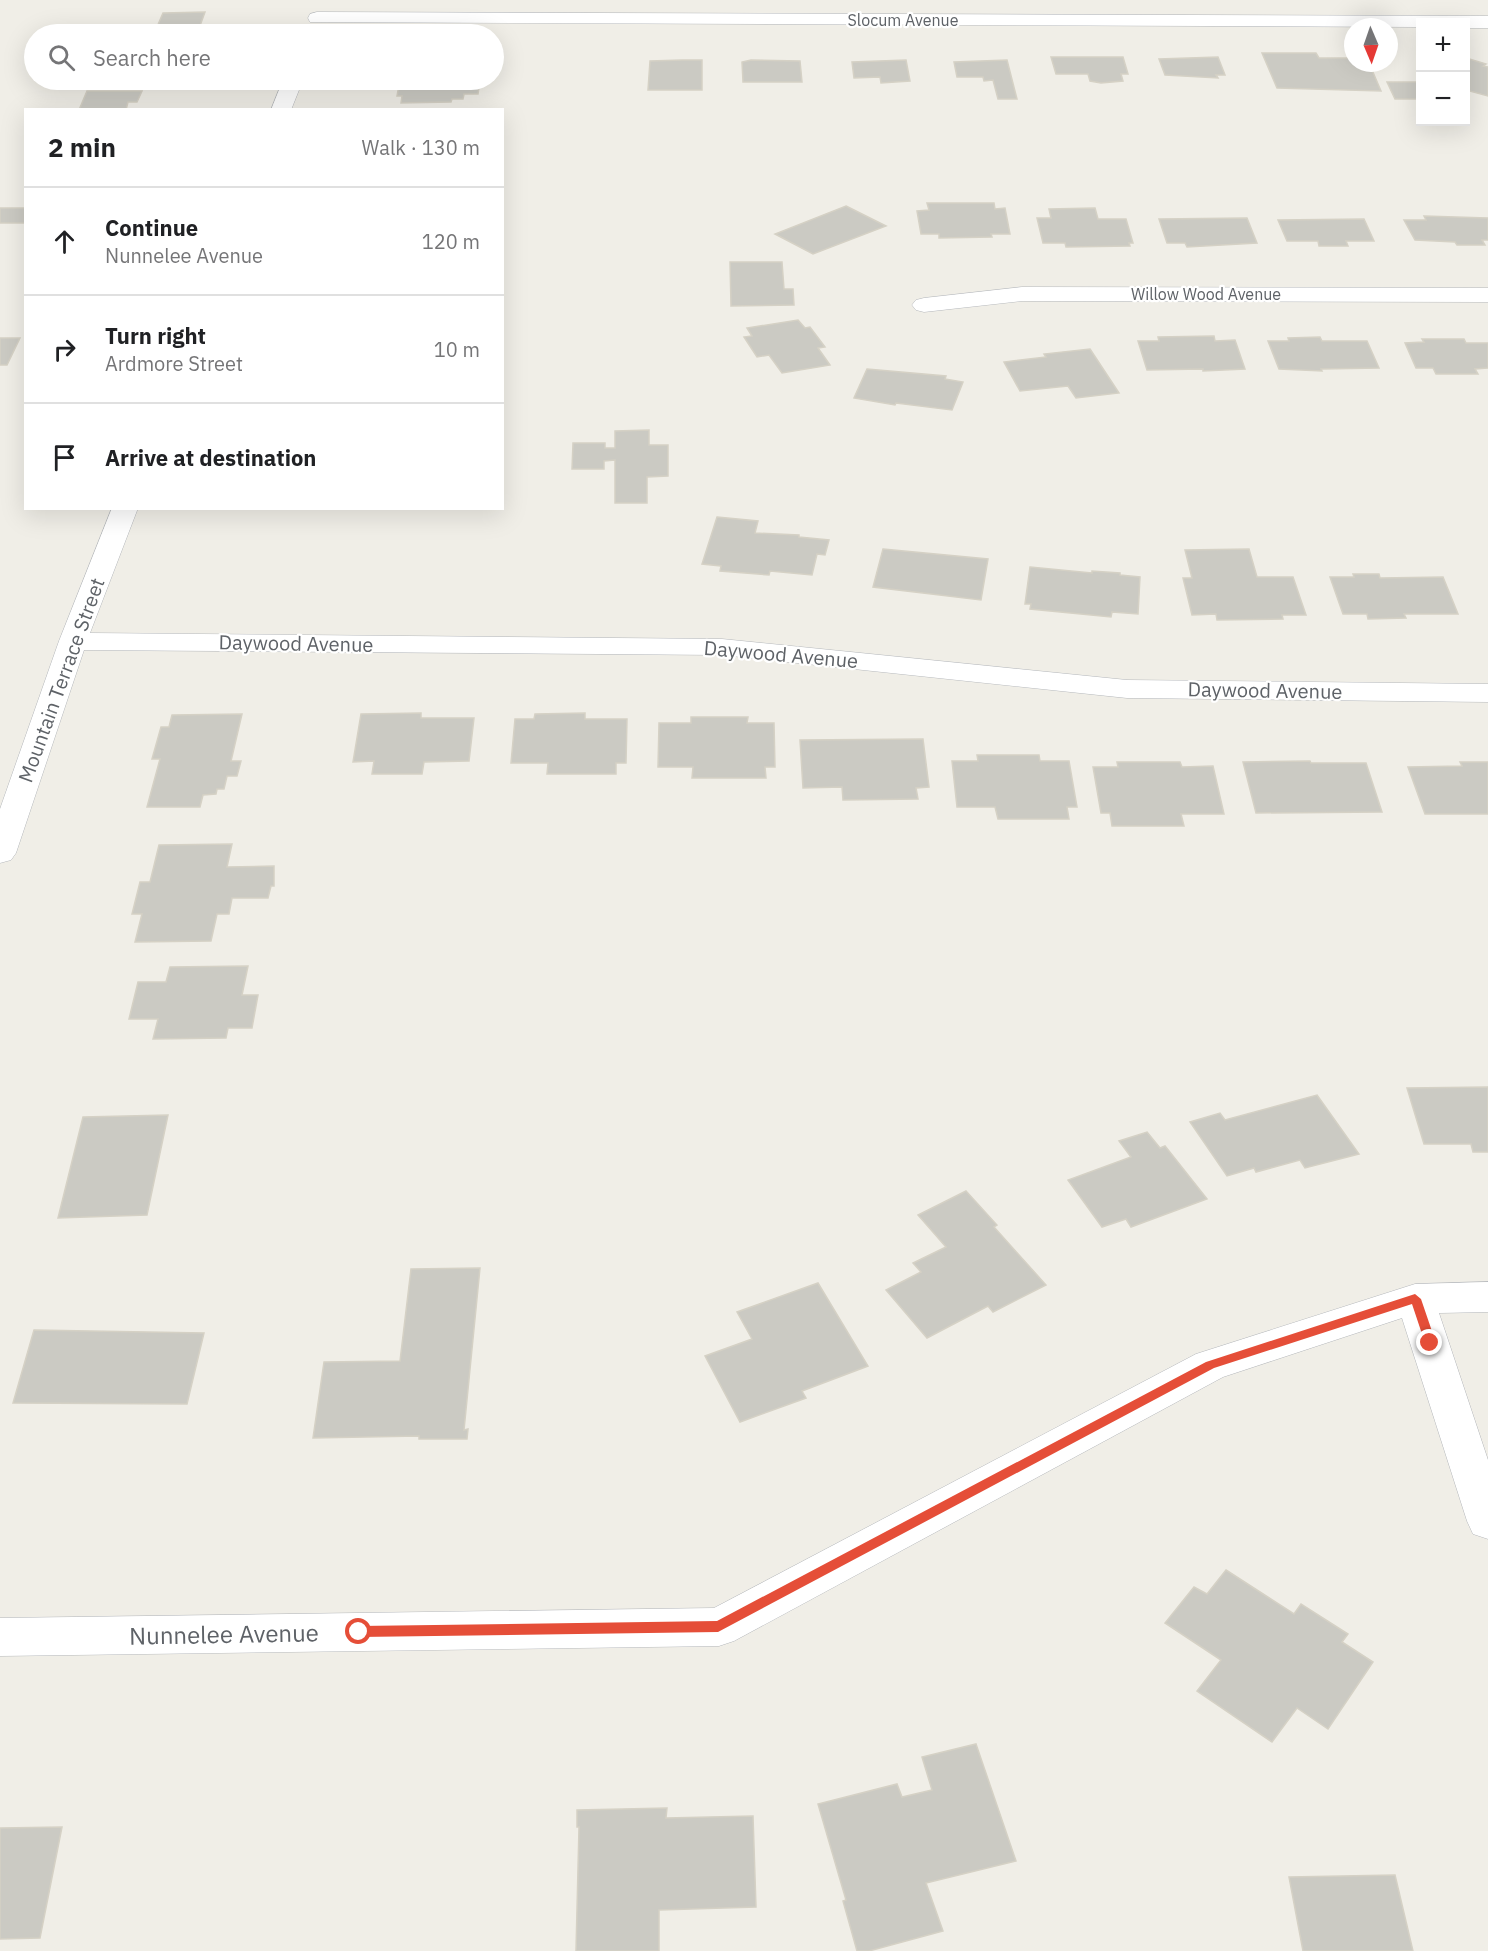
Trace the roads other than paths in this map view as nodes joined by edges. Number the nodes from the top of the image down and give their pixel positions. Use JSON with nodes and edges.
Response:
{"nodes":[{"id":1,"x":324,"y":0,"type":"edge"},
{"id":2,"x":1488,"y":22,"type":"edge"},
{"id":3,"x":315,"y":24,"type":"edge"},
{"id":4,"x":504,"y":25,"type":"edge"},
{"id":5,"x":289,"y":90,"type":"edge"},
{"id":6,"x":282,"y":108,"type":"edge"},
{"id":7,"x":1488,"y":295,"type":"edge"},
{"id":8,"x":924,"y":305,"type":"dead end"},
{"id":9,"x":124,"y":510,"type":"edge"},
{"id":10,"x":73,"y":641,"type":"junction"},
{"id":11,"x":1488,"y":693,"type":"edge"},
{"id":12,"x":0,"y":853,"type":"edge"},
{"id":13,"x":1488,"y":1297,"type":"edge"},
{"id":14,"x":1415,"y":1299,"type":"junction"},
{"id":15,"x":1488,"y":1521,"type":"edge"},
{"id":16,"x":0,"y":1637,"type":"edge"}],
"edges":[{"from":1,"to":3,"type":"street"},
{"from":2,"to":4,"type":"street","name":"Slocum Avenue"},
{"from":5,"to":6,"type":"street"},
{"from":7,"to":8,"type":"street","name":"Willow Wood Avenue"},
{"from":9,"to":10,"type":"street","name":"Mountain Terrace Street"},
{"from":10,"to":11,"type":"street","name":"Daywood Avenue"},
{"from":10,"to":12,"type":"street","name":"Mountain Terrace Street"},
{"from":13,"to":14,"type":"street","name":"Nunnelee Avenue"},
{"from":14,"to":15,"type":"street"},
{"from":14,"to":16,"type":"street","name":"Nunnelee Avenue"}]}
